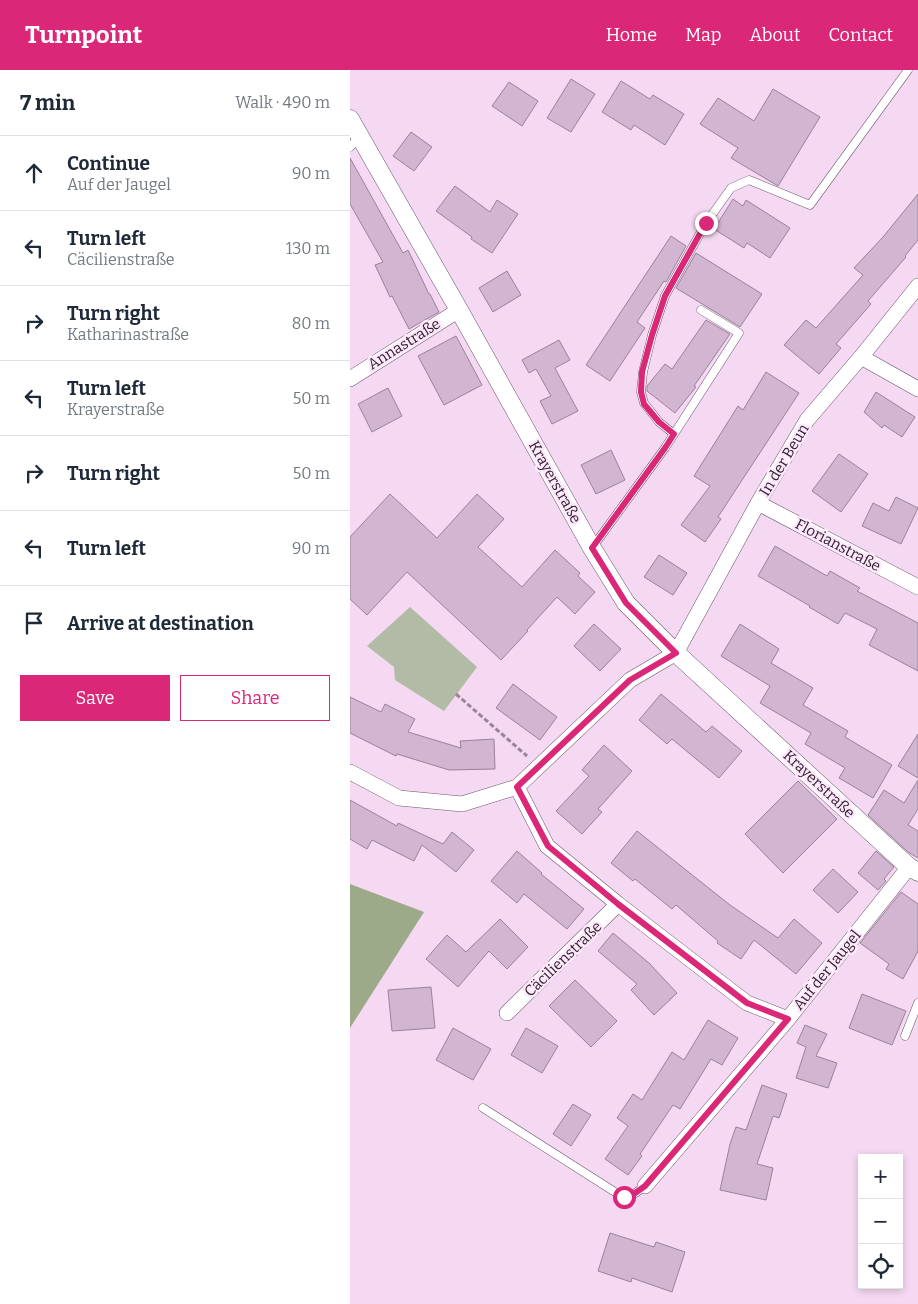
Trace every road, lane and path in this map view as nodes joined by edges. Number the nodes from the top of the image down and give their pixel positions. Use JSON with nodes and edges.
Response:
{"nodes":[{"id":1,"x":908,"y":70,"type":"edge"},
{"id":2,"x":350,"y":119,"type":"edge"},
{"id":3,"x":355,"y":141,"type":"edge"},
{"id":4,"x":918,"y":286,"type":"edge"},
{"id":5,"x":459,"y":310,"type":"junction"},
{"id":6,"x":701,"y":310,"type":"dead end"},
{"id":7,"x":861,"y":357,"type":"junction"},
{"id":8,"x":350,"y":379,"type":"edge"},
{"id":9,"x":918,"y":389,"type":"edge"},
{"id":10,"x":674,"y":434,"type":"junction"},
{"id":11,"x":758,"y":503,"type":"junction"},
{"id":12,"x":592,"y":548,"type":"junction"},
{"id":13,"x":918,"y":587,"type":"edge"},
{"id":14,"x":676,"y":653,"type":"junction"},
{"id":15,"x":456,"y":694,"type":"dead end"},
{"id":16,"x":538,"y":766,"type":"junction"},
{"id":17,"x":350,"y":772,"type":"edge"},
{"id":18,"x":517,"y":787,"type":"junction"},
{"id":19,"x":914,"y":870,"type":"edge"},
{"id":20,"x":618,"y":904,"type":"junction"},
{"id":21,"x":918,"y":1003,"type":"edge"},
{"id":22,"x":507,"y":1013,"type":"dead end"},
{"id":23,"x":788,"y":1019,"type":"junction"},
{"id":24,"x":906,"y":1036,"type":"dead end"},
{"id":25,"x":483,"y":1108,"type":"dead end"},
{"id":26,"x":645,"y":1186,"type":"joint"}],
"edges":[{"from":1,"to":10,"type":"lane"},
{"from":2,"to":3,"type":"street","name":"Krayerstraße"},
{"from":3,"to":5,"type":"street","name":"Krayerstraße"},
{"from":4,"to":7,"type":"street","name":"In der Beun"},
{"from":5,"to":8,"type":"street","name":"Annastraße"},
{"from":5,"to":12,"type":"street","name":"Krayerstraße"},
{"from":6,"to":10,"type":"lane"},
{"from":7,"to":9,"type":"street"},
{"from":7,"to":11,"type":"street","name":"In der Beun"},
{"from":10,"to":12,"type":"lane"},
{"from":11,"to":13,"type":"street","name":"Florianstraße"},
{"from":11,"to":14,"type":"street","name":"In der Beun"},
{"from":12,"to":14,"type":"street","name":"Krayerstraße"},
{"from":14,"to":16,"type":"street"},
{"from":14,"to":19,"type":"street","name":"Krayerstraße"},
{"from":15,"to":16,"type":"path"},
{"from":16,"to":18,"type":"street"},
{"from":17,"to":18,"type":"street"},
{"from":18,"to":20,"type":"street"},
{"from":19,"to":23,"type":"street","name":"Auf der Jaugel"},
{"from":20,"to":22,"type":"street","name":"Cäcilienstraße"},
{"from":20,"to":23,"type":"street"},
{"from":21,"to":24,"type":"lane"},
{"from":23,"to":26,"type":"street","name":"Auf der Jaugel"},
{"from":25,"to":26,"type":"lane"}]}
